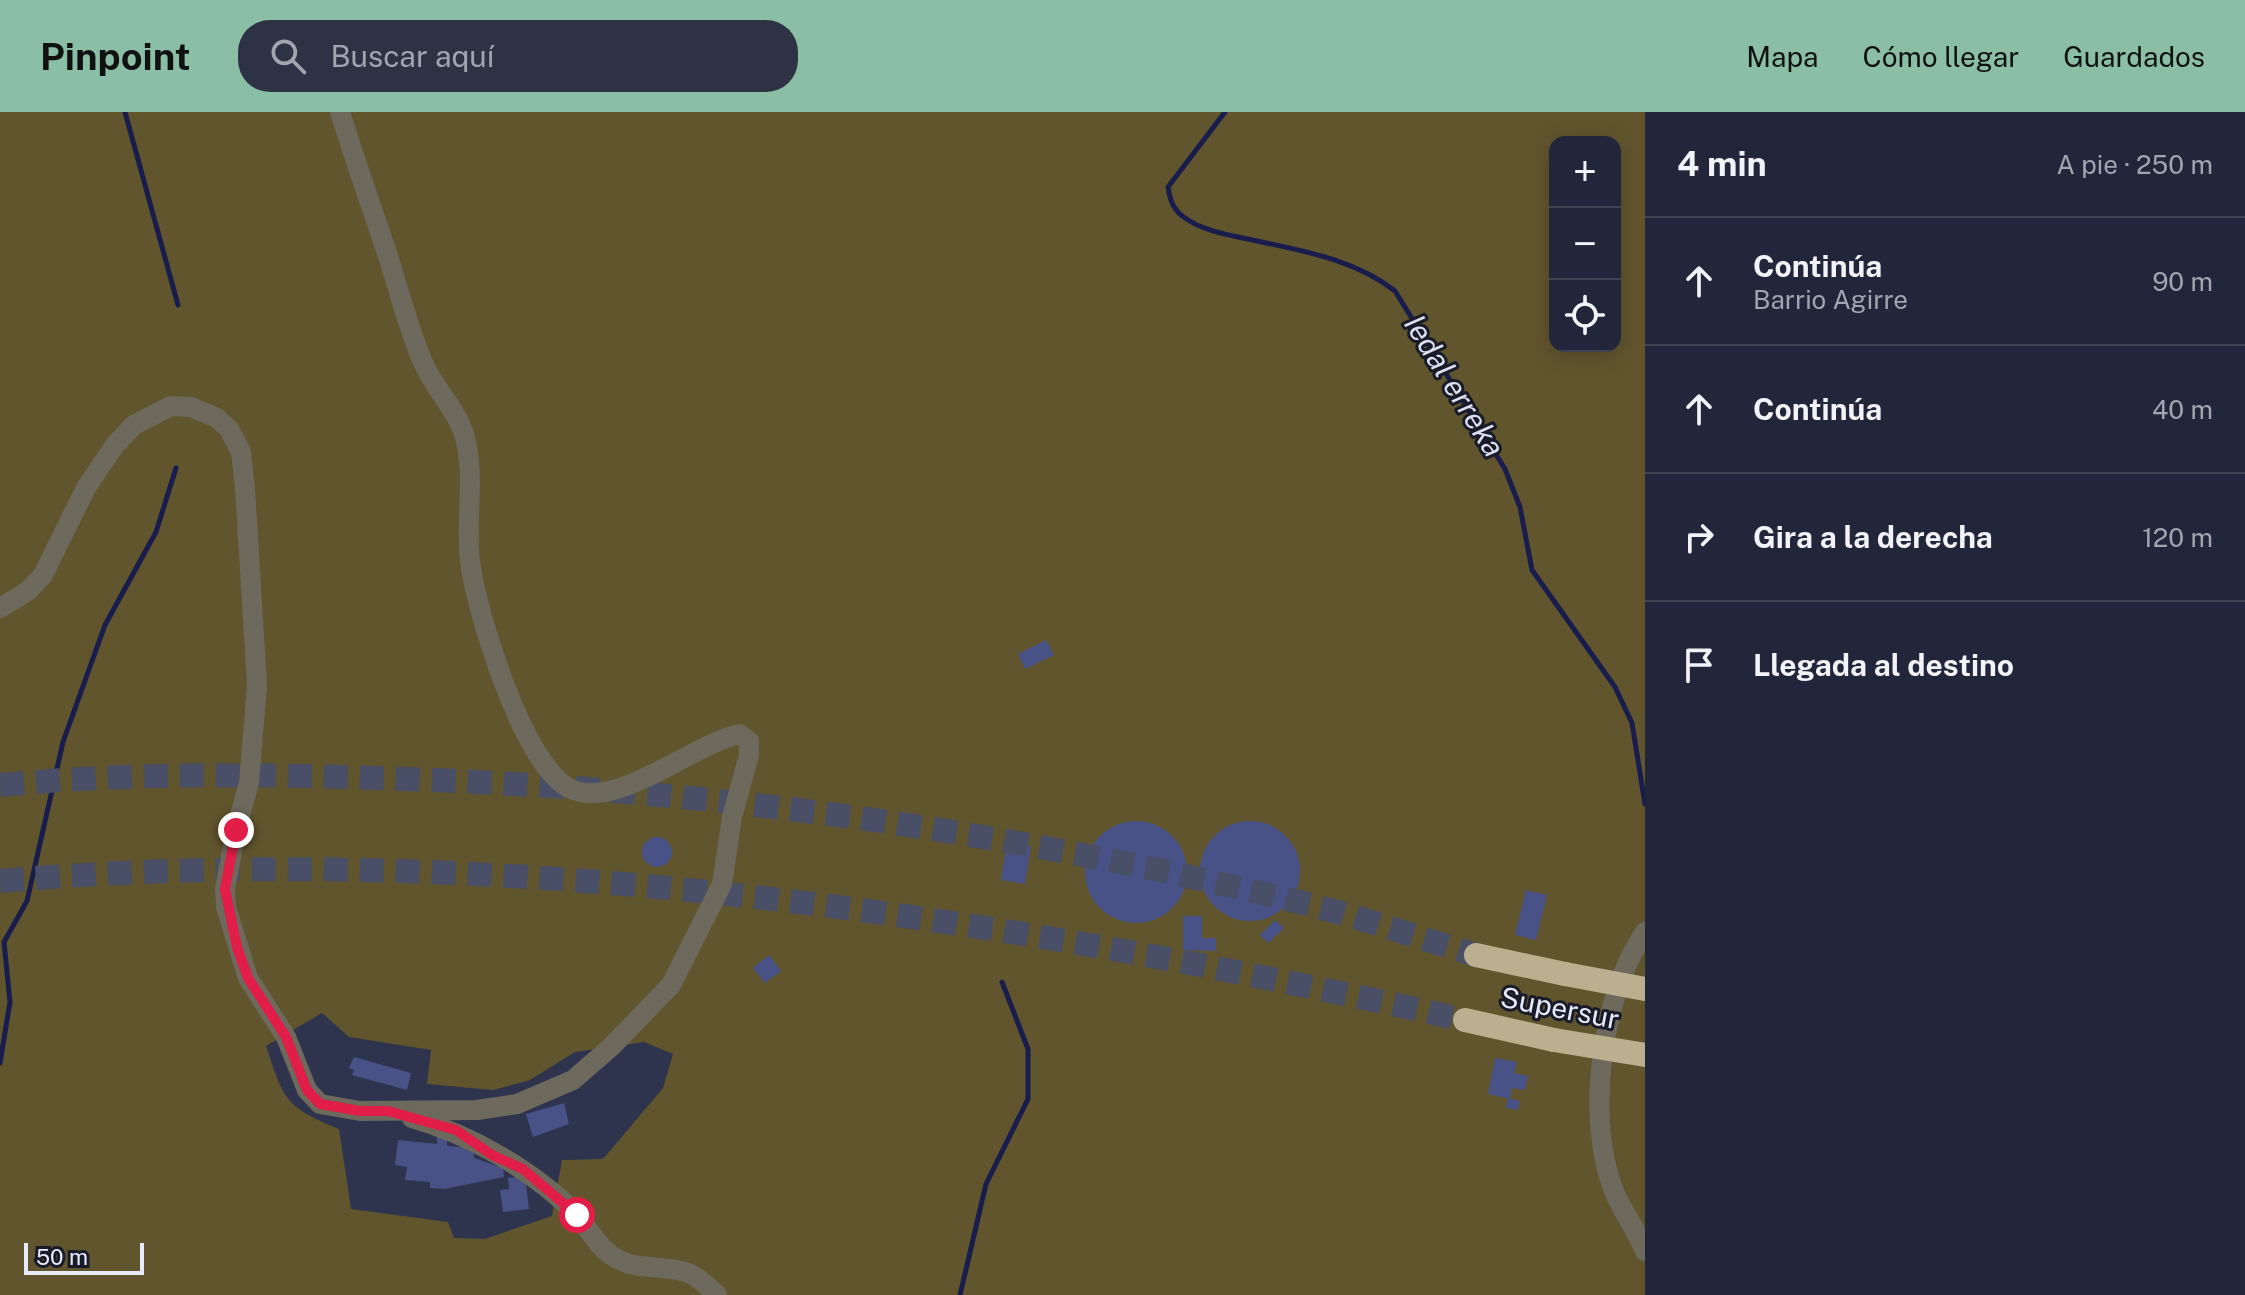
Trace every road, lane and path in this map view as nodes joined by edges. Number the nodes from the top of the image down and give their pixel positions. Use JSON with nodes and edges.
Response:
{"nodes":[{"id":1,"x":340,"y":112,"type":"edge"},
{"id":2,"x":0,"y":608,"type":"edge"},
{"id":3,"x":1645,"y":932,"type":"edge"},
{"id":4,"x":1476,"y":955,"type":"tunnel mouth"},
{"id":5,"x":1645,"y":989,"type":"edge"},
{"id":6,"x":1465,"y":1020,"type":"tunnel mouth"},
{"id":7,"x":1645,"y":1055,"type":"edge"},
{"id":8,"x":388,"y":1111,"type":"junction"},
{"id":9,"x":1645,"y":1251,"type":"edge"},
{"id":10,"x":717,"y":1295,"type":"edge"}],
"edges":[{"from":1,"to":8,"type":"street"},
{"from":2,"to":8,"type":"street"},
{"from":3,"to":9,"type":"street"},
{"from":4,"to":5,"type":"highway","name":"Supersur","bridge":true},
{"from":6,"to":7,"type":"highway","name":"Supersur","bridge":true},
{"from":8,"to":10,"type":"street"}]}
